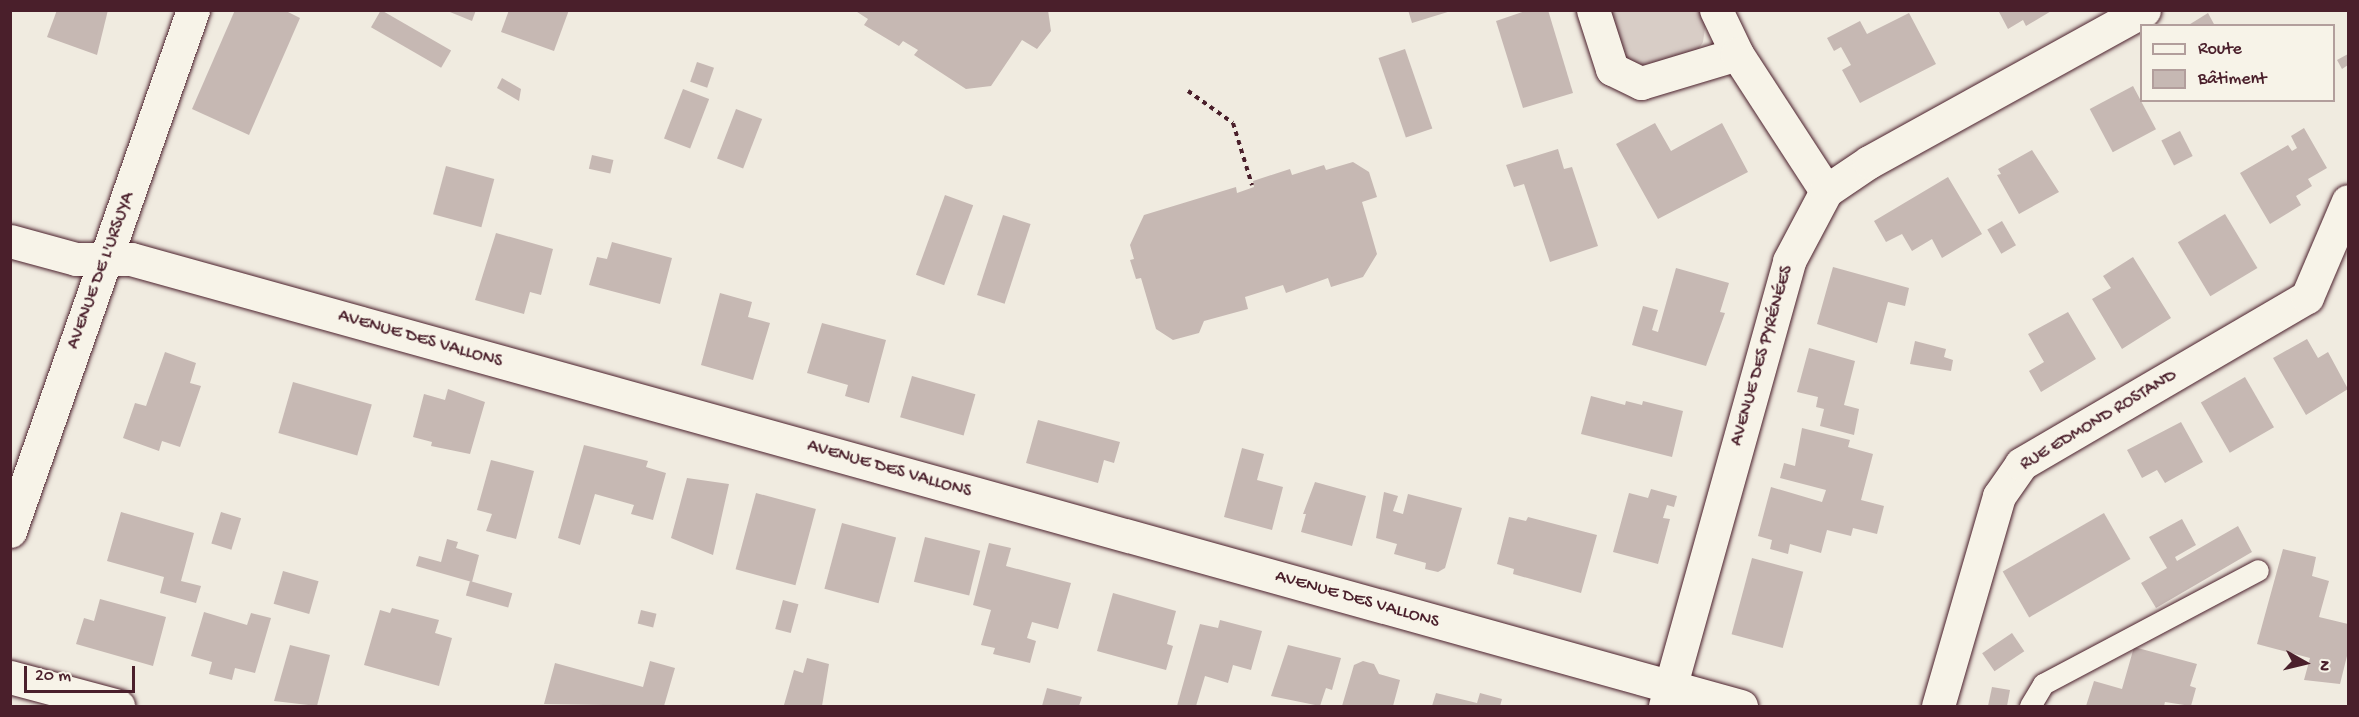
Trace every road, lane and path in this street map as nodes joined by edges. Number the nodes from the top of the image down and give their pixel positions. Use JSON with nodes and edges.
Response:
{"nodes":[{"id":1,"x":193,"y":10,"type":"edge"},
{"id":2,"x":1593,"y":10,"type":"edge"},
{"id":3,"x":1716,"y":10,"type":"edge"},
{"id":4,"x":2144,"y":10,"type":"edge"},
{"id":5,"x":1737,"y":54,"type":"junction"},
{"id":6,"x":1188,"y":91,"type":"dead end"},
{"id":7,"x":1252,"y":185,"type":"dead end"},
{"id":8,"x":1826,"y":191,"type":"junction"},
{"id":9,"x":2349,"y":201,"type":"edge"},
{"id":10,"x":10,"y":241,"type":"edge"},
{"id":11,"x":106,"y":260,"type":"junction"},
{"id":12,"x":10,"y":531,"type":"edge"},
{"id":13,"x":2258,"y":570,"type":"dead end"},
{"id":14,"x":10,"y":677,"type":"edge"},
{"id":15,"x":1668,"y":697,"type":"edge"},
{"id":16,"x":118,"y":706,"type":"edge"},
{"id":17,"x":1742,"y":706,"type":"edge"},
{"id":18,"x":1938,"y":706,"type":"edge"},
{"id":19,"x":2030,"y":706,"type":"edge"}],
"edges":[{"from":1,"to":11,"type":"street","name":"AVENUE DE L'URSUYA"},
{"from":2,"to":5,"type":"street"},
{"from":3,"to":5,"type":"street"},
{"from":4,"to":8,"type":"street","name":"AVENUE DES PYRÉNÉES"},
{"from":5,"to":8,"type":"street"},
{"from":6,"to":7,"type":"path"},
{"from":8,"to":15,"type":"street","name":"AVENUE DES PYRÉNÉES"},
{"from":9,"to":18,"type":"street","name":"RUE EDMOND ROSTAND"},
{"from":10,"to":11,"type":"street","name":"AVENUE DES VALLONS"},
{"from":11,"to":12,"type":"street","name":"AVENUE DE L'URSUYA"},
{"from":11,"to":15,"type":"street","name":"AVENUE DES VALLONS"},
{"from":13,"to":19,"type":"lane"},
{"from":14,"to":16,"type":"street"},
{"from":15,"to":17,"type":"street","name":"AVENUE DES VALLONS"}]}
